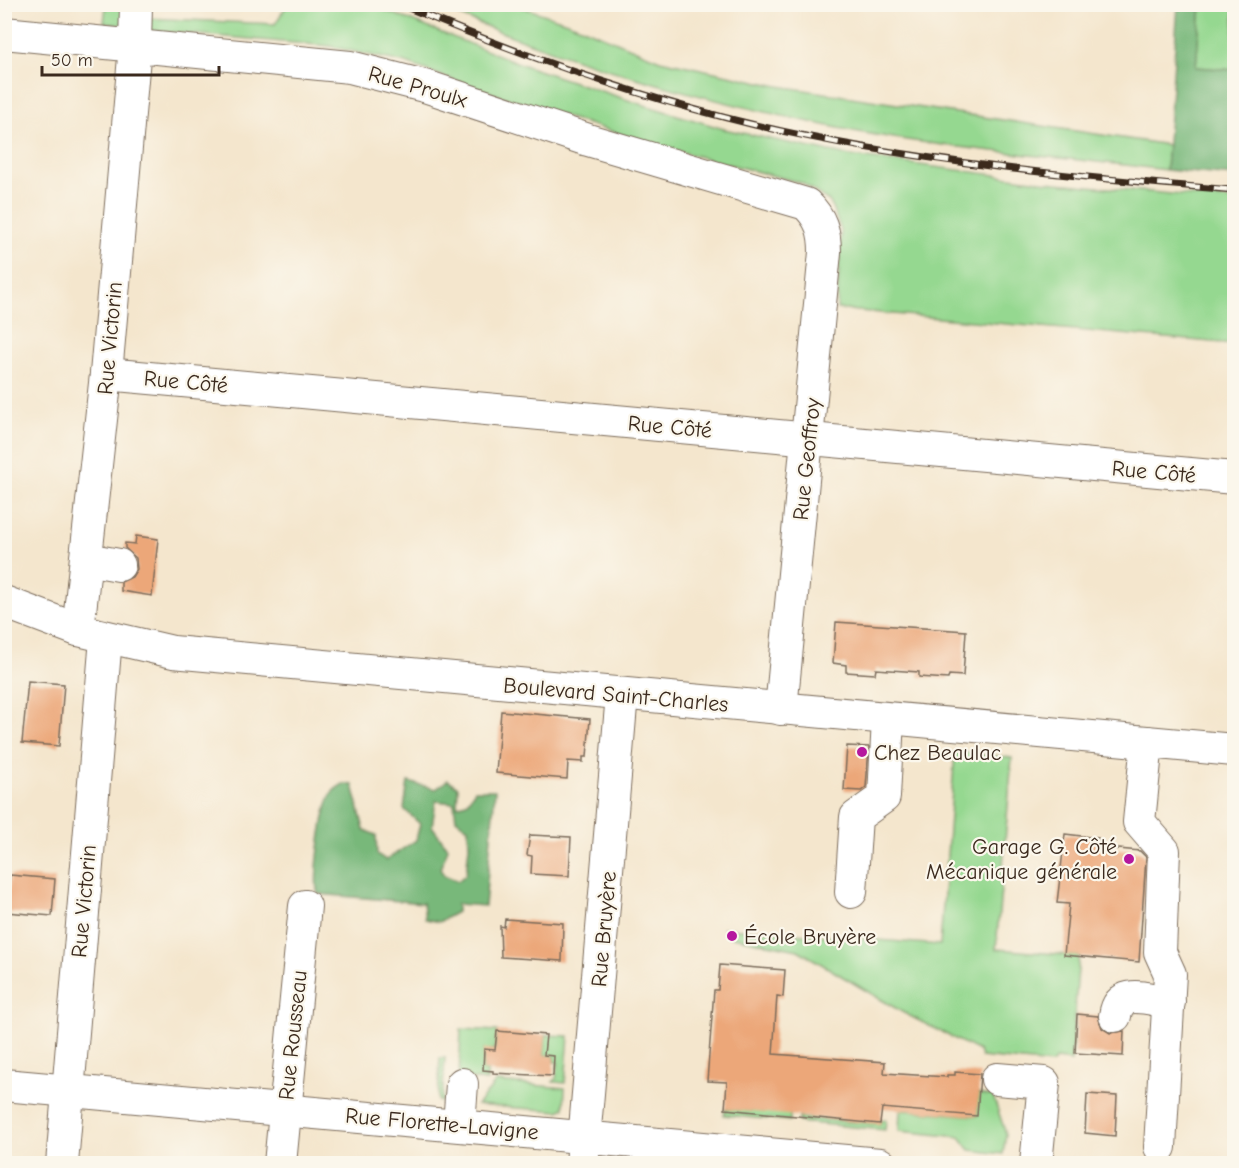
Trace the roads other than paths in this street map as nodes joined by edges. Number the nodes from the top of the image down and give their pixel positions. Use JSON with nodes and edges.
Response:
{"nodes":[{"id":1,"x":136,"y":4,"type":"edge"},
{"id":2,"x":4,"y":33,"type":"edge"},
{"id":3,"x":135,"y":46,"type":"junction"},
{"id":4,"x":814,"y":211,"type":"joint"},
{"id":5,"x":106,"y":374,"type":"junction"},
{"id":6,"x":808,"y":440,"type":"junction"},
{"id":7,"x":1234,"y":478,"type":"edge"},
{"id":8,"x":86,"y":559,"type":"junction"},
{"id":9,"x":119,"y":565,"type":"dead end"},
{"id":10,"x":4,"y":602,"type":"edge"},
{"id":11,"x":92,"y":634,"type":"junction"},
{"id":12,"x":622,"y":694,"type":"junction"},
{"id":13,"x":781,"y":709,"type":"junction"},
{"id":14,"x":888,"y":719,"type":"junction"},
{"id":15,"x":1147,"y":742,"type":"junction"},
{"id":16,"x":1234,"y":750,"type":"edge"},
{"id":17,"x":851,"y":892,"type":"dead end"},
{"id":18,"x":304,"y":906,"type":"dead end"},
{"id":19,"x":1169,"y":1002,"type":"junction"},
{"id":20,"x":1115,"y":1016,"type":"dead end"},
{"id":21,"x":997,"y":1079,"type":"dead end"},
{"id":22,"x":4,"y":1084,"type":"edge"},
{"id":23,"x":462,"y":1084,"type":"dead end"},
{"id":24,"x":67,"y":1090,"type":"junction"},
{"id":25,"x":285,"y":1110,"type":"junction"},
{"id":26,"x":459,"y":1125,"type":"junction"},
{"id":27,"x":1160,"y":1147,"type":"dead end"},
{"id":28,"x":584,"y":1150,"type":"edge"},
{"id":29,"x":663,"y":1154,"type":"edge"},
{"id":30,"x":767,"y":1159,"type":"edge"},
{"id":31,"x":62,"y":1164,"type":"edge"},
{"id":32,"x":280,"y":1164,"type":"edge"},
{"id":33,"x":880,"y":1164,"type":"edge"},
{"id":34,"x":1036,"y":1164,"type":"edge"}],
"edges":[{"from":1,"to":3,"type":"street","name":"Rue Victorin"},
{"from":2,"to":3,"type":"street","name":"Rue Proulx"},
{"from":3,"to":4,"type":"street","name":"Rue Proulx"},
{"from":3,"to":5,"type":"street","name":"Rue Victorin"},
{"from":4,"to":6,"type":"street","name":"Rue Geoffroy"},
{"from":5,"to":6,"type":"street","name":"Rue Côté"},
{"from":5,"to":8,"type":"street","name":"Rue Victorin"},
{"from":6,"to":7,"type":"street","name":"Rue Côté"},
{"from":6,"to":13,"type":"street","name":"Rue Geoffroy"},
{"from":8,"to":9,"type":"street"},
{"from":8,"to":11,"type":"street","name":"Rue Victorin"},
{"from":10,"to":11,"type":"street","name":"Boulevard Saint-Charles"},
{"from":11,"to":12,"type":"street","name":"Boulevard Saint-Charles"},
{"from":11,"to":24,"type":"street","name":"Rue Victorin"},
{"from":12,"to":13,"type":"street","name":"Boulevard Saint-Charles"},
{"from":12,"to":28,"type":"street","name":"Rue Bruyère"},
{"from":13,"to":14,"type":"street","name":"Boulevard Saint-Charles"},
{"from":14,"to":15,"type":"street","name":"Boulevard Saint-Charles"},
{"from":14,"to":17,"type":"street"},
{"from":15,"to":16,"type":"street","name":"Boulevard Saint-Charles"},
{"from":15,"to":19,"type":"street"},
{"from":18,"to":25,"type":"street","name":"Rue Rousseau"},
{"from":19,"to":20,"type":"street"},
{"from":19,"to":27,"type":"street"},
{"from":21,"to":34,"type":"street"},
{"from":22,"to":24,"type":"street","name":"Rue Florette-Lavigne"},
{"from":23,"to":26,"type":"street"},
{"from":24,"to":25,"type":"street","name":"Rue Florette-Lavigne"},
{"from":24,"to":31,"type":"street","name":"Rue Victorin"},
{"from":25,"to":26,"type":"street","name":"Rue Florette-Lavigne"},
{"from":25,"to":32,"type":"street","name":"Rue Rousseau"},
{"from":26,"to":28,"type":"street","name":"Rue Florette-Lavigne"},
{"from":28,"to":29,"type":"street","name":"Rue Florette-Lavigne"},
{"from":29,"to":30,"type":"street","name":"Rue Florette-Lavigne"},
{"from":30,"to":33,"type":"street","name":"Rue Florette-Lavigne"}]}
